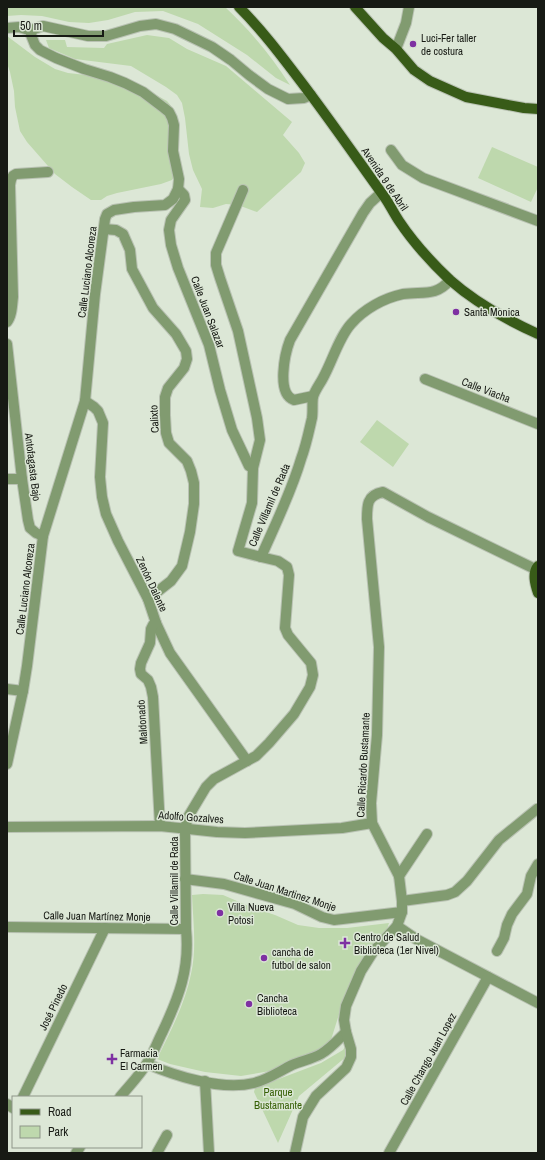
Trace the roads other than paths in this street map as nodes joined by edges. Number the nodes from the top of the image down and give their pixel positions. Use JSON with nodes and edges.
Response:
{"nodes":[{"id":1,"x":239,"y":7,"type":"edge"},
{"id":2,"x":355,"y":7,"type":"edge"},
{"id":3,"x":409,"y":7,"type":"edge"},
{"id":4,"x":7,"y":28,"type":"edge"},
{"id":5,"x":32,"y":31,"type":"junction"},
{"id":6,"x":396,"y":49,"type":"junction"},
{"id":7,"x":311,"y":95,"type":"junction"},
{"id":8,"x":538,"y":110,"type":"edge"},
{"id":9,"x":391,"y":150,"type":"dead end"},
{"id":10,"x":48,"y":172,"type":"dead end"},
{"id":11,"x":178,"y":189,"type":"junction"},
{"id":12,"x":243,"y":190,"type":"dead end"},
{"id":13,"x":381,"y":193,"type":"junction"},
{"id":14,"x":538,"y":221,"type":"edge"},
{"id":15,"x":104,"y":229,"type":"junction"},
{"id":16,"x":450,"y":280,"type":"junction"},
{"id":17,"x":7,"y":322,"type":"edge"},
{"id":18,"x":538,"y":334,"type":"edge"},
{"id":19,"x":7,"y":344,"type":"edge"},
{"id":20,"x":425,"y":380,"type":"dead end"},
{"id":21,"x":313,"y":396,"type":"junction"},
{"id":22,"x":85,"y":401,"type":"junction"},
{"id":23,"x":538,"y":424,"type":"edge"},
{"id":24,"x":252,"y":468,"type":"junction"},
{"id":25,"x":7,"y":479,"type":"edge"},
{"id":26,"x":22,"y":479,"type":"junction"},
{"id":27,"x":43,"y":536,"type":"junction"},
{"id":28,"x":261,"y":557,"type":"junction"},
{"id":29,"x":537,"y":568,"type":"edge"},
{"id":30,"x":538,"y":593,"type":"edge"},
{"id":31,"x":148,"y":599,"type":"junction"},
{"id":32,"x":156,"y":623,"type":"junction"},
{"id":33,"x":7,"y":689,"type":"edge"},
{"id":34,"x":23,"y":690,"type":"junction"},
{"id":35,"x":247,"y":761,"type":"junction"},
{"id":36,"x":7,"y":764,"type":"edge"},
{"id":37,"x":537,"y":810,"type":"edge"},
{"id":38,"x":372,"y":823,"type":"junction"},
{"id":39,"x":160,"y":826,"type":"junction"},
{"id":40,"x":7,"y":827,"type":"edge"},
{"id":41,"x":185,"y":829,"type":"junction"},
{"id":42,"x":427,"y":834,"type":"dead end"},
{"id":43,"x":538,"y":864,"type":"edge"},
{"id":44,"x":399,"y":876,"type":"junction"},
{"id":45,"x":186,"y":879,"type":"junction"},
{"id":46,"x":402,"y":901,"type":"junction"},
{"id":47,"x":402,"y":912,"type":"junction"},
{"id":48,"x":397,"y":926,"type":"junction"},
{"id":49,"x":7,"y":927,"type":"edge"},
{"id":50,"x":105,"y":928,"type":"junction"},
{"id":51,"x":186,"y":929,"type":"junction"},
{"id":52,"x":497,"y":951,"type":"dead end"},
{"id":53,"x":488,"y":977,"type":"junction"},
{"id":54,"x":538,"y":1003,"type":"edge"},
{"id":55,"x":346,"y":1032,"type":"junction"},
{"id":56,"x":147,"y":1064,"type":"junction"},
{"id":57,"x":204,"y":1081,"type":"junction"},
{"id":58,"x":23,"y":1096,"type":"edge"},
{"id":59,"x":121,"y":1096,"type":"edge"},
{"id":60,"x":167,"y":1135,"type":"dead end"},
{"id":61,"x":157,"y":1153,"type":"edge"},
{"id":62,"x":209,"y":1153,"type":"edge"},
{"id":63,"x":295,"y":1153,"type":"edge"},
{"id":64,"x":389,"y":1153,"type":"edge"}],
"edges":[{"from":1,"to":7,"type":"main road","name":"Avenida 9 de Abril"},
{"from":2,"to":6,"type":"main road"},
{"from":3,"to":6,"type":"street"},
{"from":4,"to":5,"type":"street"},
{"from":5,"to":7,"type":"street"},
{"from":5,"to":11,"type":"street"},
{"from":6,"to":8,"type":"main road"},
{"from":7,"to":13,"type":"main road","name":"Avenida 9 de Abril"},
{"from":9,"to":14,"type":"street"},
{"from":10,"to":17,"type":"street"},
{"from":11,"to":15,"type":"street","name":"Calle Luciano Alcoreza"},
{"from":11,"to":24,"type":"street","name":"Calle Juan Salazar"},
{"from":12,"to":24,"type":"street"},
{"from":13,"to":16,"type":"main road","name":"Avenida 9 de Abril"},
{"from":13,"to":21,"type":"street"},
{"from":15,"to":22,"type":"street","name":"Calle Luciano Alcoreza"},
{"from":15,"to":31,"type":"street","name":"Calixto"},
{"from":16,"to":18,"type":"main road","name":"Avenida 9 de Abril"},
{"from":16,"to":21,"type":"street"},
{"from":19,"to":26,"type":"street","name":"Antofagasta Bajo"},
{"from":20,"to":23,"type":"street","name":"Calle Viacha"},
{"from":21,"to":28,"type":"street","name":"Calle Villamil de Rada"},
{"from":22,"to":27,"type":"street","name":"Calle Luciano Alcoreza"},
{"from":22,"to":31,"type":"street","name":"Zenón Dalente"},
{"from":24,"to":28,"type":"street"},
{"from":25,"to":26,"type":"street"},
{"from":26,"to":27,"type":"street","name":"Antofagasta Bajo"},
{"from":27,"to":34,"type":"street","name":"Calle Luciano Alcoreza"},
{"from":28,"to":35,"type":"street","name":"Calle Villamil de Rada"},
{"from":29,"to":30,"type":"main road"},
{"from":29,"to":38,"type":"street","name":"Calle Ricardo Bustamante"},
{"from":31,"to":32,"type":"street","name":"Zenón Dalente"},
{"from":32,"to":35,"type":"street","name":"Zenón Dalente"},
{"from":32,"to":39,"type":"street","name":"Maldonado"},
{"from":33,"to":34,"type":"street"},
{"from":34,"to":36,"type":"street","name":"Calle Luciano Alcoreza"},
{"from":35,"to":41,"type":"street","name":"Calle Villamil de Rada"},
{"from":37,"to":46,"type":"street"},
{"from":38,"to":41,"type":"street","name":"Adolfo Gozalves"},
{"from":38,"to":44,"type":"street","name":"Calle Ricardo Bustamante"},
{"from":39,"to":40,"type":"street","name":"Adolfo Gozalves"},
{"from":39,"to":41,"type":"street","name":"Adolfo Gozalves"},
{"from":41,"to":45,"type":"street","name":"Calle Villamil de Rada"},
{"from":42,"to":44,"type":"street"},
{"from":43,"to":52,"type":"street"},
{"from":44,"to":46,"type":"street","name":"Calle Ricardo Bustamante"},
{"from":45,"to":47,"type":"street","name":"Calle Juan Martinez Monje"},
{"from":45,"to":51,"type":"street","name":"Calle Villamil de Rada"},
{"from":46,"to":47,"type":"street","name":"Calle Ricardo Bustamante"},
{"from":47,"to":48,"type":"street","name":"Calle Ricardo Bustamante"},
{"from":48,"to":53,"type":"street"},
{"from":48,"to":55,"type":"street","name":"Calle Ricardo Bustamante"},
{"from":49,"to":50,"type":"street","name":"Calle Juan Martínez Monje"},
{"from":50,"to":51,"type":"street","name":"Calle Juan Martínez Monje"},
{"from":50,"to":58,"type":"street","name":"José Pinedo"},
{"from":51,"to":56,"type":"street","name":"Calle Villamil de Rada"},
{"from":53,"to":54,"type":"street"},
{"from":53,"to":64,"type":"street","name":"Calle Chango Juan Lopez"},
{"from":55,"to":57,"type":"street"},
{"from":55,"to":63,"type":"street","name":"Calle Ricardo Bustamante"},
{"from":56,"to":57,"type":"street"},
{"from":56,"to":59,"type":"street","name":"Calle Villamil de Rada"},
{"from":57,"to":62,"type":"street"},
{"from":60,"to":61,"type":"street"}]}
